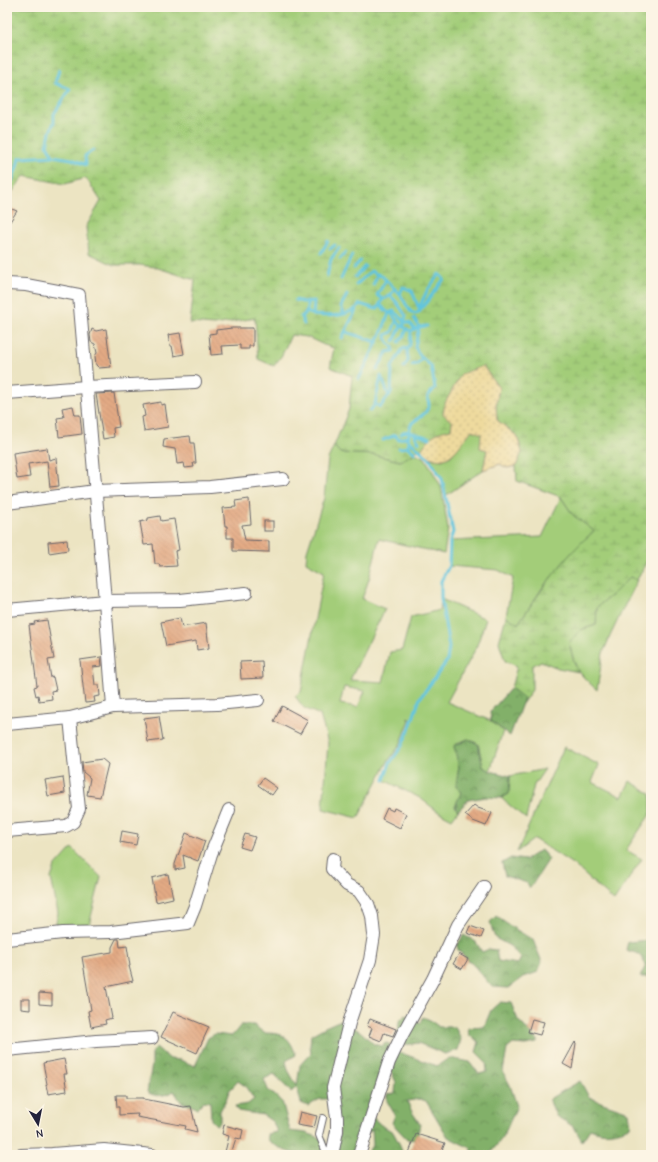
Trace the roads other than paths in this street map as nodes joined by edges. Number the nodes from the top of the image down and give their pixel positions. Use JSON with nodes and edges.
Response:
{"nodes":[{"id":1,"x":7,"y":284,"type":"edge"},
{"id":2,"x":195,"y":382,"type":"dead end"},
{"id":3,"x":86,"y":387,"type":"junction"},
{"id":4,"x":7,"y":393,"type":"edge"},
{"id":5,"x":283,"y":479,"type":"dead end"},
{"id":6,"x":95,"y":491,"type":"junction"},
{"id":7,"x":7,"y":503,"type":"edge"},
{"id":8,"x":246,"y":593,"type":"dead end"},
{"id":9,"x":105,"y":601,"type":"junction"},
{"id":10,"x":7,"y":610,"type":"edge"},
{"id":11,"x":258,"y":700,"type":"dead end"},
{"id":12,"x":112,"y":707,"type":"junction"},
{"id":13,"x":70,"y":718,"type":"junction"},
{"id":14,"x":7,"y":724,"type":"edge"},
{"id":15,"x":229,"y":810,"type":"dead end"},
{"id":16,"x":7,"y":832,"type":"edge"},
{"id":17,"x":333,"y":859,"type":"dead end"},
{"id":18,"x":484,"y":887,"type":"dead end"},
{"id":19,"x":7,"y":939,"type":"edge"},
{"id":20,"x":152,"y":1038,"type":"dead end"},
{"id":21,"x":7,"y":1050,"type":"edge"},
{"id":22,"x":323,"y":1118,"type":"dead end"},
{"id":23,"x":21,"y":1155,"type":"edge"},
{"id":24,"x":152,"y":1155,"type":"edge"},
{"id":25,"x":327,"y":1155,"type":"edge"},
{"id":26,"x":332,"y":1155,"type":"edge"},
{"id":27,"x":359,"y":1155,"type":"edge"}],
"edges":[{"from":1,"to":3,"type":"street"},
{"from":2,"to":3,"type":"street"},
{"from":3,"to":4,"type":"street"},
{"from":3,"to":6,"type":"street"},
{"from":5,"to":6,"type":"street"},
{"from":6,"to":7,"type":"street"},
{"from":6,"to":9,"type":"street"},
{"from":8,"to":9,"type":"street"},
{"from":9,"to":10,"type":"street"},
{"from":9,"to":12,"type":"street"},
{"from":11,"to":12,"type":"street"},
{"from":12,"to":13,"type":"street"},
{"from":13,"to":14,"type":"street"},
{"from":13,"to":16,"type":"street"},
{"from":15,"to":19,"type":"street"},
{"from":17,"to":26,"type":"street"},
{"from":18,"to":27,"type":"street"},
{"from":20,"to":21,"type":"street"},
{"from":22,"to":25,"type":"lane"},
{"from":23,"to":24,"type":"street"}]}
